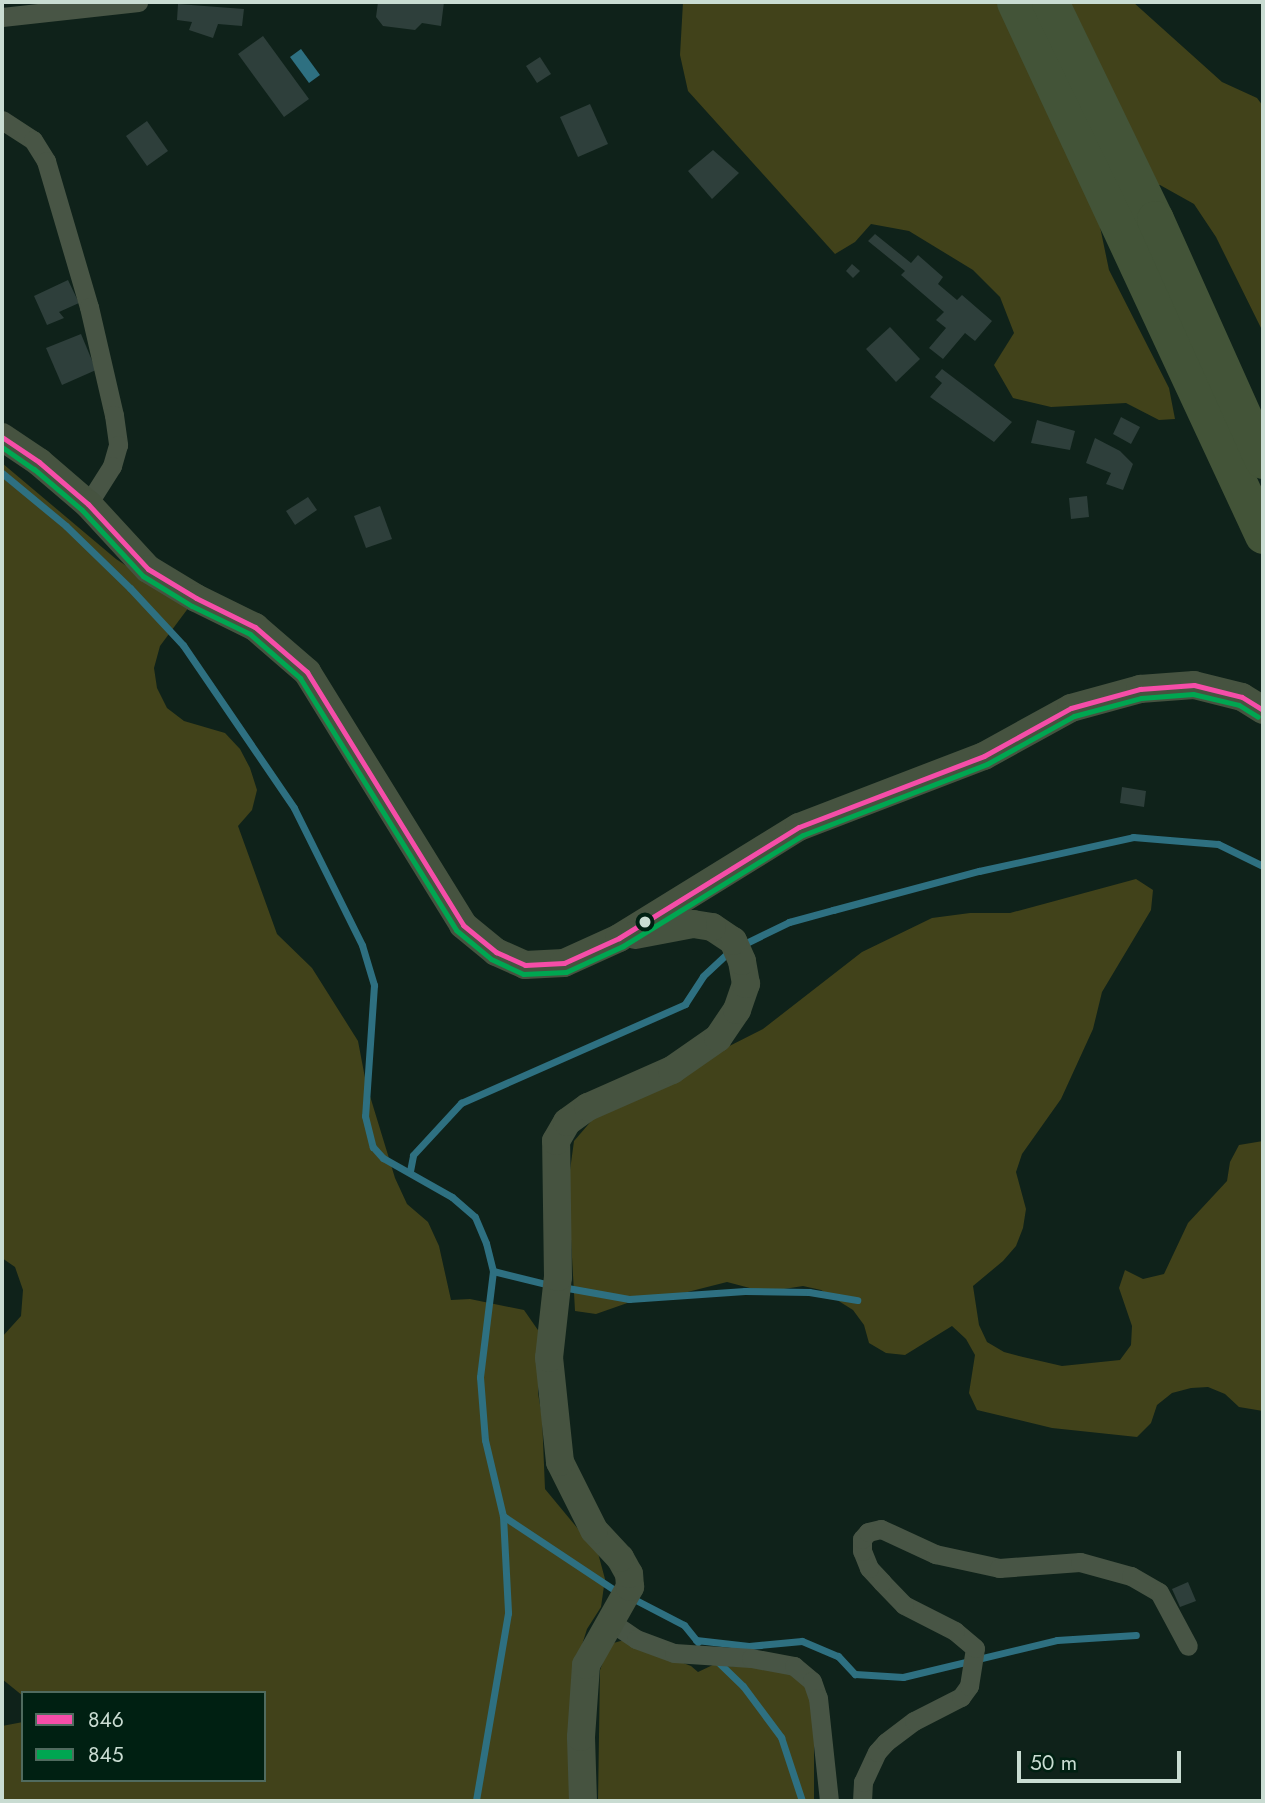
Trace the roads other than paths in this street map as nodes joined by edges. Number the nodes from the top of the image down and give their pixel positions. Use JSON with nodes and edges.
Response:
{"nodes":[{"id":1,"x":138,"y":2,"type":"edge"},
{"id":2,"x":1015,"y":2,"type":"edge"},
{"id":3,"x":1051,"y":2,"type":"edge"},
{"id":4,"x":2,"y":18,"type":"edge"},
{"id":5,"x":2,"y":120,"type":"edge"},
{"id":6,"x":1140,"y":226,"type":"junction"},
{"id":7,"x":2,"y":437,"type":"edge"},
{"id":8,"x":1263,"y":460,"type":"edge"},
{"id":9,"x":88,"y":504,"type":"junction"},
{"id":10,"x":1263,"y":534,"type":"edge"},
{"id":11,"x":1263,"y":710,"type":"edge"},
{"id":12,"x":619,"y":938,"type":"junction"},
{"id":13,"x":611,"y":1622,"type":"junction"},
{"id":14,"x":1188,"y":1646,"type":"dead end"},
{"id":15,"x":583,"y":1801,"type":"edge"},
{"id":16,"x":829,"y":1801,"type":"edge"},
{"id":17,"x":862,"y":1801,"type":"edge"}],
"edges":[{"from":1,"to":4,"type":"street"},
{"from":2,"to":6,"type":"highway"},
{"from":3,"to":6,"type":"highway"},
{"from":5,"to":9,"type":"street"},
{"from":6,"to":8,"type":"highway"},
{"from":6,"to":10,"type":"highway"},
{"from":7,"to":9,"type":"street"},
{"from":9,"to":12,"type":"street"},
{"from":11,"to":12,"type":"street"},
{"from":12,"to":13,"type":"street"},
{"from":13,"to":15,"type":"street"},
{"from":13,"to":16,"type":"street"},
{"from":14,"to":17,"type":"street"}]}
